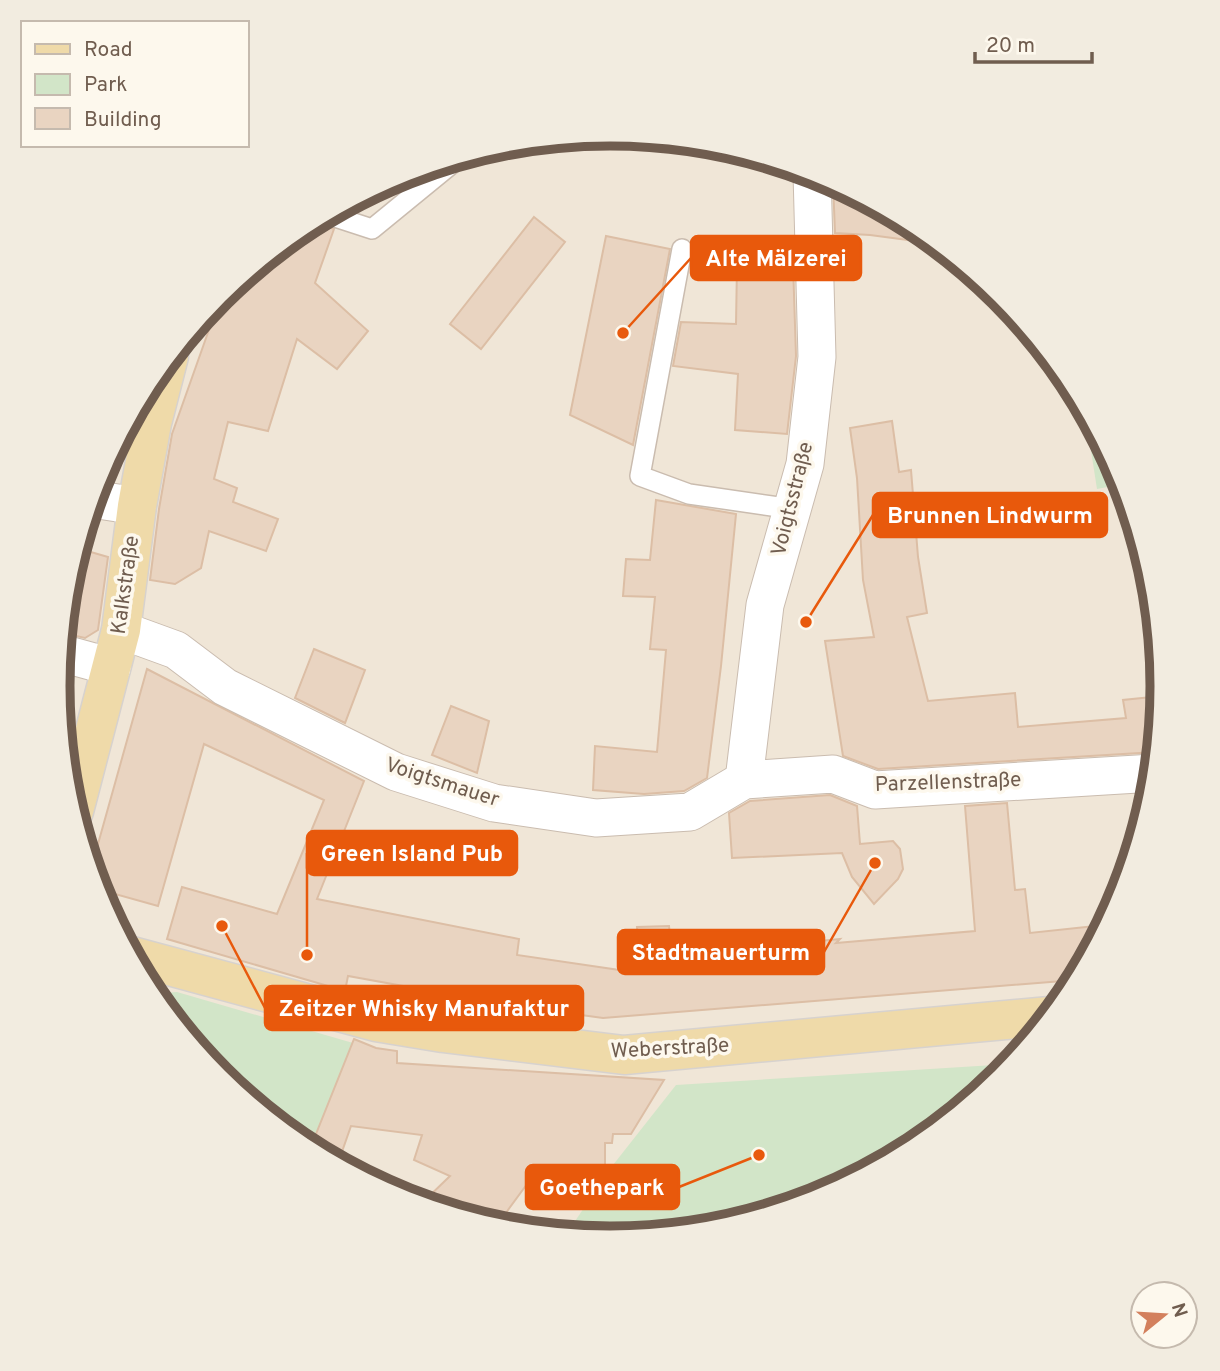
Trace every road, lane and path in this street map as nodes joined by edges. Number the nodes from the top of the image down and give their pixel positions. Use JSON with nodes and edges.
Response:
{"nodes":[{"id":1,"x":441,"y":173,"type":"edge"},
{"id":2,"x":812,"y":185,"type":"edge"},
{"id":3,"x":339,"y":218,"type":"edge"},
{"id":4,"x":682,"y":249,"type":"dead end"},
{"id":5,"x":162,"y":384,"type":"edge"},
{"id":6,"x":103,"y":501,"type":"edge"},
{"id":7,"x":137,"y":506,"type":"junction"},
{"id":8,"x":793,"y":509,"type":"junction"},
{"id":9,"x":121,"y":630,"type":"junction"},
{"id":10,"x":71,"y":656,"type":"edge"},
{"id":11,"x":112,"y":667,"type":"junction"},
{"id":12,"x":1142,"y":774,"type":"edge"},
{"id":13,"x":744,"y":780,"type":"junction"},
{"id":14,"x":80,"y":789,"type":"edge"},
{"id":15,"x":144,"y":959,"type":"edge"},
{"id":16,"x":1035,"y":1017,"type":"edge"}],
"edges":[{"from":1,"to":3,"type":"lane"},
{"from":2,"to":8,"type":"street","name":"Voigtsstraße"},
{"from":4,"to":8,"type":"lane"},
{"from":5,"to":7,"type":"main road","name":"Kalkstraße"},
{"from":6,"to":7,"type":"street"},
{"from":7,"to":9,"type":"main road","name":"Kalkstraße"},
{"from":8,"to":13,"type":"street","name":"Voigtsstraße"},
{"from":9,"to":11,"type":"main road","name":"Kalkstraße"},
{"from":9,"to":13,"type":"street","name":"Voigtsmauer"},
{"from":10,"to":11,"type":"street"},
{"from":11,"to":14,"type":"main road","name":"Kalkstraße"},
{"from":12,"to":13,"type":"street","name":"Parzellenstraße"},
{"from":15,"to":16,"type":"main road","name":"Weberstraße"}]}
